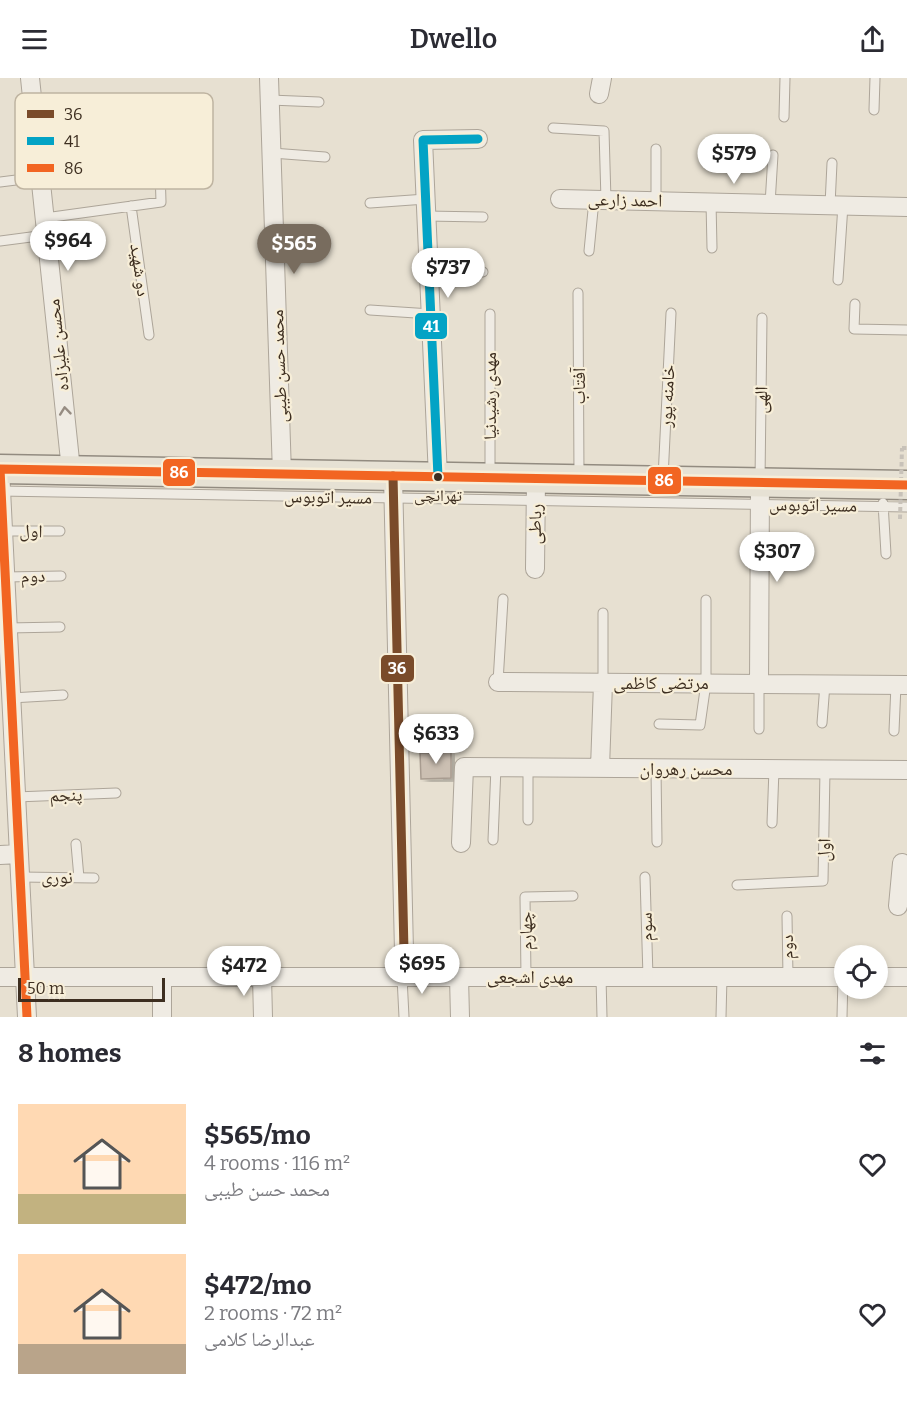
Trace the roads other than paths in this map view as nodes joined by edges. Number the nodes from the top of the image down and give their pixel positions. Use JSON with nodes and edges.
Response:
{"nodes":[{"id":1,"x":30,"y":78,"type":"edge"},
{"id":2,"x":269,"y":78,"type":"edge"},
{"id":3,"x":785,"y":78,"type":"edge"},
{"id":4,"x":875,"y":78,"type":"edge"},
{"id":5,"x":32,"y":93,"type":"edge"},
{"id":6,"x":270,"y":100,"type":"junction"},
{"id":7,"x":319,"y":102,"type":"dead end"},
{"id":8,"x":874,"y":110,"type":"dead end"},
{"id":9,"x":784,"y":117,"type":"dead end"},
{"id":10,"x":553,"y":128,"type":"dead end"},
{"id":11,"x":478,"y":139,"type":"dead end"},
{"id":12,"x":656,"y":149,"type":"dead end"},
{"id":13,"x":272,"y":153,"type":"junction"},
{"id":14,"x":773,"y":156,"type":"dead end"},
{"id":15,"x":325,"y":157,"type":"dead end"},
{"id":16,"x":832,"y":163,"type":"dead end"},
{"id":17,"x":15,"y":180,"type":"edge"},
{"id":18,"x":0,"y":182,"type":"edge"},
{"id":19,"x":41,"y":189,"type":"edge"},
{"id":20,"x":160,"y":189,"type":"edge"},
{"id":21,"x":560,"y":199,"type":"dead end"},
{"id":22,"x":600,"y":200,"type":"junction"},
{"id":23,"x":656,"y":201,"type":"junction"},
{"id":24,"x":711,"y":202,"type":"junction"},
{"id":25,"x":370,"y":203,"type":"dead end"},
{"id":26,"x":770,"y":204,"type":"junction"},
{"id":27,"x":837,"y":205,"type":"junction"},
{"id":28,"x":130,"y":206,"type":"junction"},
{"id":29,"x":426,"y":207,"type":"junction"},
{"id":30,"x":907,"y":207,"type":"edge"},
{"id":31,"x":483,"y":217,"type":"dead end"},
{"id":32,"x":46,"y":226,"type":"junction"},
{"id":33,"x":0,"y":241,"type":"edge"},
{"id":34,"x":712,"y":248,"type":"dead end"},
{"id":35,"x":590,"y":251,"type":"dead end"},
{"id":36,"x":429,"y":269,"type":"junction"},
{"id":37,"x":483,"y":272,"type":"dead end"},
{"id":38,"x":838,"y":280,"type":"dead end"},
{"id":39,"x":578,"y":293,"type":"dead end"},
{"id":40,"x":855,"y":304,"type":"dead end"},
{"id":41,"x":370,"y":310,"type":"dead end"},
{"id":42,"x":671,"y":313,"type":"dead end"},
{"id":43,"x":431,"y":314,"type":"junction"},
{"id":44,"x":490,"y":314,"type":"dead end"},
{"id":45,"x":762,"y":318,"type":"dead end"},
{"id":46,"x":907,"y":330,"type":"edge"},
{"id":47,"x":149,"y":335,"type":"dead end"},
{"id":48,"x":71,"y":470,"type":"junction"},
{"id":49,"x":282,"y":474,"type":"junction"},
{"id":50,"x":438,"y":477,"type":"junction"},
{"id":51,"x":490,"y":478,"type":"junction"},
{"id":52,"x":579,"y":479,"type":"junction"},
{"id":53,"x":663,"y":480,"type":"junction"},
{"id":54,"x":0,"y":484,"type":"edge"},
{"id":55,"x":394,"y":487,"type":"junction"},
{"id":56,"x":536,"y":490,"type":"junction"},
{"id":57,"x":891,"y":492,"type":"edge"},
{"id":58,"x":760,"y":493,"type":"junction"},
{"id":59,"x":907,"y":507,"type":"edge"},
{"id":60,"x":3,"y":531,"type":"junction"},
{"id":61,"x":60,"y":531,"type":"dead end"},
{"id":62,"x":886,"y":554,"type":"dead end"},
{"id":63,"x":535,"y":569,"type":"dead end"},
{"id":64,"x":61,"y":576,"type":"dead end"},
{"id":65,"x":5,"y":577,"type":"junction"},
{"id":66,"x":503,"y":599,"type":"dead end"},
{"id":67,"x":706,"y":600,"type":"dead end"},
{"id":68,"x":603,"y":613,"type":"dead end"},
{"id":69,"x":60,"y":627,"type":"dead end"},
{"id":70,"x":8,"y":628,"type":"junction"},
{"id":71,"x":498,"y":682,"type":"joint"},
{"id":72,"x":603,"y":683,"type":"junction"},
{"id":73,"x":706,"y":683,"type":"junction"},
{"id":74,"x":759,"y":684,"type":"junction"},
{"id":75,"x":825,"y":684,"type":"junction"},
{"id":76,"x":902,"y":685,"type":"edge"},
{"id":77,"x":63,"y":695,"type":"dead end"},
{"id":78,"x":11,"y":698,"type":"junction"},
{"id":79,"x":6,"y":718,"type":"edge"},
{"id":80,"x":659,"y":723,"type":"dead end"},
{"id":81,"x":822,"y":723,"type":"dead end"},
{"id":82,"x":759,"y":729,"type":"dead end"},
{"id":83,"x":894,"y":730,"type":"dead end"},
{"id":84,"x":496,"y":768,"type":"junction"},
{"id":85,"x":528,"y":768,"type":"junction"},
{"id":86,"x":600,"y":768,"type":"junction"},
{"id":87,"x":656,"y":768,"type":"junction"},
{"id":88,"x":774,"y":769,"type":"junction"},
{"id":89,"x":825,"y":770,"type":"junction"},
{"id":90,"x":907,"y":770,"type":"edge"},
{"id":91,"x":116,"y":793,"type":"dead end"},
{"id":92,"x":16,"y":798,"type":"junction"},
{"id":93,"x":528,"y":820,"type":"dead end"},
{"id":94,"x":772,"y":823,"type":"dead end"},
{"id":95,"x":493,"y":840,"type":"dead end"},
{"id":96,"x":657,"y":842,"type":"dead end"},
{"id":97,"x":461,"y":843,"type":"dead end"},
{"id":98,"x":76,"y":844,"type":"dead end"},
{"id":99,"x":19,"y":854,"type":"junction"},
{"id":100,"x":0,"y":855,"type":"edge"},
{"id":101,"x":902,"y":863,"type":"dead end"},
{"id":102,"x":20,"y":877,"type":"junction"},
{"id":103,"x":645,"y":877,"type":"dead end"},
{"id":104,"x":79,"y":878,"type":"junction"},
{"id":105,"x":94,"y":878,"type":"dead end"},
{"id":106,"x":737,"y":885,"type":"dead end"},
{"id":107,"x":903,"y":886,"type":"edge"},
{"id":108,"x":573,"y":896,"type":"dead end"},
{"id":109,"x":898,"y":906,"type":"dead end"},
{"id":110,"x":787,"y":916,"type":"dead end"},
{"id":111,"x":404,"y":951,"type":"dead end"},
{"id":112,"x":0,"y":977,"type":"edge"},
{"id":113,"x":25,"y":977,"type":"junction"},
{"id":114,"x":162,"y":977,"type":"junction"},
{"id":115,"x":262,"y":977,"type":"junction"},
{"id":116,"x":402,"y":977,"type":"junction"},
{"id":117,"x":459,"y":977,"type":"junction"},
{"id":118,"x":526,"y":977,"type":"junction"},
{"id":119,"x":601,"y":977,"type":"junction"},
{"id":120,"x":648,"y":977,"type":"junction"},
{"id":121,"x":723,"y":977,"type":"junction"},
{"id":122,"x":788,"y":977,"type":"junction"},
{"id":123,"x":834,"y":977,"type":"edge"},
{"id":124,"x":888,"y":977,"type":"edge"},
{"id":125,"x":907,"y":977,"type":"edge"},
{"id":126,"x":843,"y":999,"type":"edge"},
{"id":127,"x":27,"y":1017,"type":"edge"},
{"id":128,"x":162,"y":1017,"type":"edge"},
{"id":129,"x":263,"y":1017,"type":"edge"},
{"id":130,"x":404,"y":1017,"type":"edge"},
{"id":131,"x":460,"y":1017,"type":"edge"},
{"id":132,"x":602,"y":1017,"type":"edge"},
{"id":133,"x":722,"y":1017,"type":"edge"},
{"id":134,"x":842,"y":1017,"type":"edge"}],
"edges":[{"from":1,"to":5,"type":"street","name":"محسن علیزاده"},
{"from":2,"to":6,"type":"street","name":"محمد حسن طیبی"},
{"from":3,"to":9,"type":"lane"},
{"from":4,"to":8,"type":"lane"},
{"from":6,"to":7,"type":"lane"},
{"from":6,"to":13,"type":"street","name":"محمد حسن طیبی"},
{"from":10,"to":22,"type":"lane"},
{"from":11,"to":29,"type":"street"},
{"from":12,"to":23,"type":"lane"},
{"from":13,"to":15,"type":"lane"},
{"from":13,"to":49,"type":"street","name":"محمد حسن طیبی"},
{"from":14,"to":26,"type":"lane"},
{"from":16,"to":27,"type":"lane"},
{"from":17,"to":18,"type":"lane"},
{"from":19,"to":32,"type":"street","name":"محسن علیزاده"},
{"from":20,"to":28,"type":"lane"},
{"from":21,"to":22,"type":"street","name":"احمد زارعی"},
{"from":22,"to":23,"type":"street","name":"احمد زارعی"},
{"from":22,"to":35,"type":"lane"},
{"from":23,"to":24,"type":"street","name":"احمد زارعی"},
{"from":24,"to":26,"type":"street","name":"احمد زارعی"},
{"from":24,"to":34,"type":"lane"},
{"from":25,"to":29,"type":"lane"},
{"from":26,"to":27,"type":"street","name":"احمد زارعی"},
{"from":27,"to":30,"type":"street","name":"احمد زارعی"},
{"from":27,"to":38,"type":"lane"},
{"from":28,"to":32,"type":"lane"},
{"from":28,"to":47,"type":"lane","name":"دو شهید"},
{"from":29,"to":31,"type":"lane"},
{"from":29,"to":36,"type":"street"},
{"from":32,"to":33,"type":"lane"},
{"from":48,"to":32,"type":"street","name":"محسن علیزاده","one_way":true},
{"from":36,"to":37,"type":"lane"},
{"from":36,"to":43,"type":"street"},
{"from":39,"to":52,"type":"lane","name":"آفتاب"},
{"from":40,"to":46,"type":"lane"},
{"from":41,"to":43,"type":"lane"},
{"from":42,"to":53,"type":"lane","name":"خامنه پور"},
{"from":43,"to":50,"type":"street"},
{"from":44,"to":51,"type":"lane","name":"مهدی رشیدنیا"},
{"from":45,"to":58,"type":"lane","name":"الهی"},
{"from":48,"to":49,"type":"main road"},
{"from":48,"to":54,"type":"main road"},
{"from":49,"to":55,"type":"main road"},
{"from":50,"to":51,"type":"main road"},
{"from":50,"to":55,"type":"main road"},
{"from":51,"to":56,"type":"main road"},
{"from":52,"to":53,"type":"main road"},
{"from":52,"to":56,"type":"main road"},
{"from":53,"to":58,"type":"main road"},
{"from":54,"to":55,"type":"lane","name":"مسیر اتوبوس"},
{"from":54,"to":60,"type":"street"},
{"from":55,"to":56,"type":"lane","name":"مسیر اتوبوس"},
{"from":55,"to":111,"type":"street"},
{"from":56,"to":58,"type":"lane","name":"مسیر اتوبوس"},
{"from":56,"to":63,"type":"street","name":"رباطی"},
{"from":57,"to":58,"type":"main road"},
{"from":57,"to":59,"type":"lane","name":"مسیر اتوبوس"},
{"from":57,"to":62,"type":"lane"},
{"from":58,"to":74,"type":"street"},
{"from":60,"to":61,"type":"lane","name":"اول"},
{"from":60,"to":65,"type":"street"},
{"from":64,"to":65,"type":"lane","name":"دوم"},
{"from":65,"to":70,"type":"street"},
{"from":66,"to":71,"type":"lane","name":"مرتضی کاظمی"},
{"from":67,"to":73,"type":"lane"},
{"from":68,"to":72,"type":"lane"},
{"from":69,"to":70,"type":"lane"},
{"from":70,"to":78,"type":"street"},
{"from":71,"to":72,"type":"street","name":"مرتضی کاظمی"},
{"from":72,"to":73,"type":"street","name":"مرتضی کاظمی"},
{"from":72,"to":86,"type":"street"},
{"from":73,"to":74,"type":"street","name":"مرتضی کاظمی"},
{"from":73,"to":80,"type":"lane"},
{"from":74,"to":75,"type":"street","name":"مرتضی کاظمی"},
{"from":74,"to":82,"type":"lane"},
{"from":75,"to":76,"type":"street","name":"مرتضی کاظمی"},
{"from":75,"to":81,"type":"lane"},
{"from":76,"to":83,"type":"lane"},
{"from":77,"to":78,"type":"lane"},
{"from":78,"to":79,"type":"street"},
{"from":79,"to":92,"type":"street"},
{"from":84,"to":85,"type":"street","name":"محسن رهروان"},
{"from":84,"to":95,"type":"lane"},
{"from":84,"to":97,"type":"street","name":"محسن رهروان"},
{"from":85,"to":86,"type":"street","name":"محسن رهروان"},
{"from":85,"to":93,"type":"lane"},
{"from":86,"to":87,"type":"street","name":"محسن رهروان"},
{"from":87,"to":88,"type":"street","name":"محسن رهروان"},
{"from":87,"to":96,"type":"lane"},
{"from":88,"to":89,"type":"street","name":"محسن رهروان"},
{"from":88,"to":94,"type":"lane"},
{"from":89,"to":90,"type":"street","name":"محسن رهروان"},
{"from":89,"to":106,"type":"lane","name":"اول"},
{"from":91,"to":92,"type":"lane","name":"پنجم"},
{"from":92,"to":99,"type":"street"},
{"from":98,"to":104,"type":"lane"},
{"from":99,"to":100,"type":"street"},
{"from":99,"to":102,"type":"street"},
{"from":101,"to":107,"type":"street"},
{"from":102,"to":104,"type":"lane","name":"نوری"},
{"from":102,"to":113,"type":"street"},
{"from":103,"to":120,"type":"lane","name":"سوم"},
{"from":104,"to":105,"type":"lane","name":"نوری"},
{"from":107,"to":109,"type":"street"},
{"from":108,"to":118,"type":"lane","name":"چهارم"},
{"from":110,"to":122,"type":"lane","name":"دوم"},
{"from":112,"to":113,"type":"street","name":"مهدی اشجعی"},
{"from":113,"to":114,"type":"street","name":"مهدی اشجعی"},
{"from":113,"to":127,"type":"street"},
{"from":114,"to":115,"type":"street","name":"مهدی اشجعی"},
{"from":114,"to":128,"type":"street"},
{"from":115,"to":116,"type":"street","name":"مهدی اشجعی"},
{"from":115,"to":129,"type":"street"},
{"from":116,"to":117,"type":"street","name":"مهدی اشجعی"},
{"from":116,"to":130,"type":"lane"},
{"from":117,"to":118,"type":"street","name":"مهدی اشجعی"},
{"from":117,"to":131,"type":"street"},
{"from":118,"to":119,"type":"street","name":"مهدی اشجعی"},
{"from":119,"to":120,"type":"street","name":"مهدی اشجعی"},
{"from":119,"to":132,"type":"lane"},
{"from":120,"to":121,"type":"street","name":"مهدی اشجعی"},
{"from":121,"to":122,"type":"street","name":"مهدی اشجعی"},
{"from":121,"to":133,"type":"lane"},
{"from":122,"to":123,"type":"street","name":"مهدی اشجعی"},
{"from":124,"to":125,"type":"street"},
{"from":126,"to":134,"type":"lane"}]}
